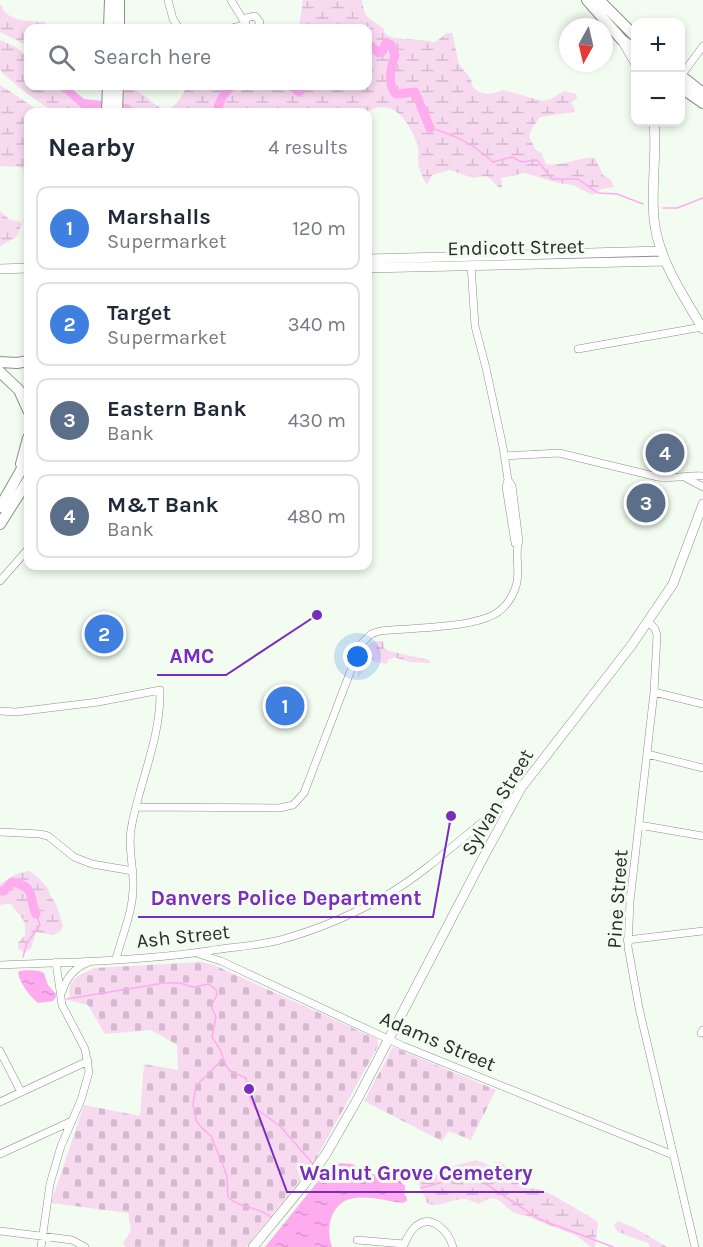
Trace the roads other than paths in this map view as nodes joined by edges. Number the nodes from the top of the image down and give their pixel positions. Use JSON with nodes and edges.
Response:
{"nodes":[{"id":1,"x":110,"y":0,"type":"edge"},
{"id":2,"x":120,"y":0,"type":"edge"},
{"id":3,"x":168,"y":0,"type":"edge"},
{"id":4,"x":231,"y":0,"type":"edge"},
{"id":5,"x":587,"y":0,"type":"edge"},
{"id":6,"x":599,"y":0,"type":"edge"},
{"id":7,"x":109,"y":24,"type":"edge"},
{"id":8,"x":119,"y":24,"type":"edge"},
{"id":9,"x":176,"y":24,"type":"edge"},
{"id":10,"x":245,"y":24,"type":"edge"},
{"id":11,"x":247,"y":24,"type":"edge"},
{"id":12,"x":259,"y":24,"type":"edge"},
{"id":13,"x":631,"y":32,"type":"edge"},
{"id":14,"x":622,"y":40,"type":"junction"},
{"id":15,"x":631,"y":46,"type":"edge"},
{"id":16,"x":702,"y":49,"type":"edge"},
{"id":17,"x":631,"y":55,"type":"edge"},
{"id":18,"x":685,"y":73,"type":"edge"},
{"id":19,"x":685,"y":82,"type":"edge"},
{"id":20,"x":109,"y":90,"type":"edge"},
{"id":21,"x":116,"y":90,"type":"edge"},
{"id":22,"x":703,"y":93,"type":"edge"},
{"id":23,"x":685,"y":94,"type":"edge"},
{"id":24,"x":112,"y":98,"type":"junction"},
{"id":25,"x":703,"y":104,"type":"edge"},
{"id":26,"x":108,"y":108,"type":"edge"},
{"id":27,"x":116,"y":108,"type":"edge"},
{"id":28,"x":655,"y":126,"type":"edge"},
{"id":29,"x":658,"y":236,"type":"junction"},
{"id":30,"x":662,"y":251,"type":"junction"},
{"id":31,"x":650,"y":252,"type":"junction"},
{"id":32,"x":608,"y":258,"type":"junction"},
{"id":33,"x":372,"y":259,"type":"edge"},
{"id":34,"x":471,"y":260,"type":"junction"},
{"id":35,"x":665,"y":261,"type":"junction"},
{"id":36,"x":24,"y":268,"type":"edge"},
{"id":37,"x":372,"y":268,"type":"edge"},
{"id":38,"x":0,"y":269,"type":"edge"},
{"id":39,"x":703,"y":328,"type":"edge"},
{"id":40,"x":579,"y":349,"type":"dead end"},
{"id":41,"x":24,"y":361,"type":"edge"},
{"id":42,"x":0,"y":362,"type":"edge"},
{"id":43,"x":0,"y":372,"type":"edge"},
{"id":44,"x":24,"y":401,"type":"edge"},
{"id":45,"x":24,"y":452,"type":"edge"},
{"id":46,"x":504,"y":456,"type":"junction"},
{"id":47,"x":24,"y":465,"type":"edge"},
{"id":48,"x":703,"y":476,"type":"edge"},
{"id":49,"x":684,"y":477,"type":"junction"},
{"id":50,"x":16,"y":480,"type":"junction"},
{"id":51,"x":24,"y":486,"type":"edge"},
{"id":52,"x":703,"y":487,"type":"edge"},
{"id":53,"x":703,"y":504,"type":"edge"},
{"id":54,"x":0,"y":507,"type":"edge"},
{"id":55,"x":701,"y":514,"type":"edge"},
{"id":56,"x":0,"y":524,"type":"edge"},
{"id":57,"x":24,"y":554,"type":"edge"},
{"id":58,"x":0,"y":581,"type":"edge"},
{"id":59,"x":649,"y":622,"type":"junction"},
{"id":60,"x":654,"y":692,"type":"junction"},
{"id":61,"x":703,"y":705,"type":"edge"},
{"id":62,"x":0,"y":711,"type":"edge"},
{"id":63,"x":647,"y":754,"type":"junction"},
{"id":64,"x":703,"y":768,"type":"edge"},
{"id":65,"x":517,"y":796,"type":"junction"},
{"id":66,"x":136,"y":807,"type":"junction"},
{"id":67,"x":639,"y":825,"type":"junction"},
{"id":68,"x":0,"y":832,"type":"edge"},
{"id":69,"x":703,"y":836,"type":"edge"},
{"id":70,"x":133,"y":871,"type":"junction"},
{"id":71,"x":703,"y":931,"type":"edge"},
{"id":72,"x":627,"y":940,"type":"junction"},
{"id":73,"x":226,"y":949,"type":"junction"},
{"id":74,"x":193,"y":954,"type":"junction"},
{"id":75,"x":116,"y":959,"type":"junction"},
{"id":76,"x":97,"y":960,"type":"junction"},
{"id":77,"x":221,"y":961,"type":"junction"},
{"id":78,"x":56,"y":962,"type":"junction"},
{"id":79,"x":0,"y":966,"type":"edge"},
{"id":80,"x":61,"y":997,"type":"junction"},
{"id":81,"x":388,"y":1039,"type":"junction"},
{"id":82,"x":0,"y":1051,"type":"edge"},
{"id":83,"x":88,"y":1061,"type":"junction"},
{"id":84,"x":21,"y":1092,"type":"junction"},
{"id":85,"x":0,"y":1102,"type":"edge"},
{"id":86,"x":72,"y":1121,"type":"junction"},
{"id":87,"x":0,"y":1154,"type":"edge"},
{"id":88,"x":673,"y":1155,"type":"junction"},
{"id":89,"x":0,"y":1231,"type":"edge"},
{"id":90,"x":42,"y":1236,"type":"junction"},
{"id":91,"x":357,"y":1240,"type":"dead end"},
{"id":92,"x":404,"y":1245,"type":"edge"},
{"id":93,"x":41,"y":1247,"type":"edge"},
{"id":94,"x":85,"y":1247,"type":"edge"},
{"id":95,"x":253,"y":1247,"type":"edge"},
{"id":96,"x":453,"y":1247,"type":"edge"},
{"id":97,"x":695,"y":1247,"type":"edge"}],
"edges":[{"from":1,"to":7,"type":"highway"},
{"from":2,"to":8,"type":"highway"},
{"from":3,"to":9,"type":"street"},
{"from":4,"to":10,"type":"street"},
{"from":5,"to":14,"type":"highway"},
{"from":6,"to":13,"type":"highway"},
{"from":11,"to":12,"type":"street"},
{"from":14,"to":15,"type":"highway"},
{"from":14,"to":17,"type":"main road"},
{"from":16,"to":18,"type":"street"},
{"from":19,"to":22,"type":"highway"},
{"from":20,"to":24,"type":"highway"},
{"from":21,"to":24,"type":"highway"},
{"from":23,"to":25,"type":"highway"},
{"from":24,"to":26,"type":"highway"},
{"from":24,"to":27,"type":"highway"},
{"from":28,"to":29,"type":"main road"},
{"from":29,"to":30,"type":"main road"},
{"from":29,"to":31,"type":"main road"},
{"from":30,"to":31,"type":"main road","name":"Endicott Street"},
{"from":30,"to":35,"type":"main road"},
{"from":31,"to":32,"type":"main road","name":"Endicott Street"},
{"from":32,"to":34,"type":"main road","name":"Endicott Street"},
{"from":32,"to":35,"type":"main road","name":"Endicott Street"},
{"from":33,"to":34,"type":"main road","name":"Endicott Street"},
{"from":34,"to":37,"type":"main road","name":"Endicott Street"},
{"from":34,"to":46,"type":"street"},
{"from":35,"to":39,"type":"main road"},
{"from":36,"to":38,"type":"main road"},
{"from":39,"to":40,"type":"street"},
{"from":41,"to":42,"type":"highway"},
{"from":43,"to":44,"type":"highway"},
{"from":45,"to":50,"type":"highway"},
{"from":46,"to":49,"type":"street"},
{"from":46,"to":66,"type":"street"},
{"from":47,"to":50,"type":"highway"},
{"from":48,"to":49,"type":"street"},
{"from":49,"to":52,"type":"street"},
{"from":50,"to":54,"type":"highway"},
{"from":51,"to":56,"type":"highway"},
{"from":53,"to":55,"type":"main road","name":"Sylvan Street"},
{"from":55,"to":59,"type":"main road","name":"Sylvan Street"},
{"from":57,"to":58,"type":"street"},
{"from":59,"to":60,"type":"street","name":"Pine Street"},
{"from":59,"to":65,"type":"main road","name":"Sylvan Street"},
{"from":60,"to":61,"type":"street"},
{"from":60,"to":63,"type":"street","name":"Pine Street"},
{"from":62,"to":66,"type":"street"},
{"from":63,"to":64,"type":"street"},
{"from":63,"to":67,"type":"street","name":"Pine Street"},
{"from":65,"to":73,"type":"street","name":"Ash Street"},
{"from":65,"to":81,"type":"main road","name":"Sylvan Street"},
{"from":66,"to":70,"type":"street"},
{"from":67,"to":69,"type":"street"},
{"from":67,"to":72,"type":"street","name":"Pine Street"},
{"from":68,"to":70,"type":"street"},
{"from":70,"to":75,"type":"street"},
{"from":71,"to":72,"type":"street"},
{"from":72,"to":88,"type":"street","name":"Pine Street"},
{"from":73,"to":74,"type":"street","name":"Ash Street"},
{"from":73,"to":77,"type":"street"},
{"from":74,"to":75,"type":"street","name":"Ash Street"},
{"from":74,"to":77,"type":"street","name":"Adams Street"},
{"from":75,"to":76,"type":"street","name":"Ash Street"},
{"from":76,"to":78,"type":"street","name":"Ash Street"},
{"from":76,"to":80,"type":"street","name":"Ash Street"},
{"from":77,"to":81,"type":"street","name":"Adams Street"},
{"from":78,"to":79,"type":"street","name":"Ash Street"},
{"from":78,"to":80,"type":"street"},
{"from":80,"to":83,"type":"street"},
{"from":81,"to":88,"type":"street","name":"Adams Street"},
{"from":81,"to":95,"type":"main road","name":"Sylvan Street"},
{"from":82,"to":84,"type":"street"},
{"from":83,"to":84,"type":"street"},
{"from":83,"to":86,"type":"street"},
{"from":84,"to":85,"type":"street"},
{"from":86,"to":87,"type":"street"},
{"from":86,"to":90,"type":"street"},
{"from":88,"to":97,"type":"street","name":"Pine Street"},
{"from":89,"to":90,"type":"street"},
{"from":90,"to":93,"type":"street"},
{"from":90,"to":94,"type":"street"},
{"from":91,"to":92,"type":"street"},
{"from":92,"to":96,"type":"street"}]}
